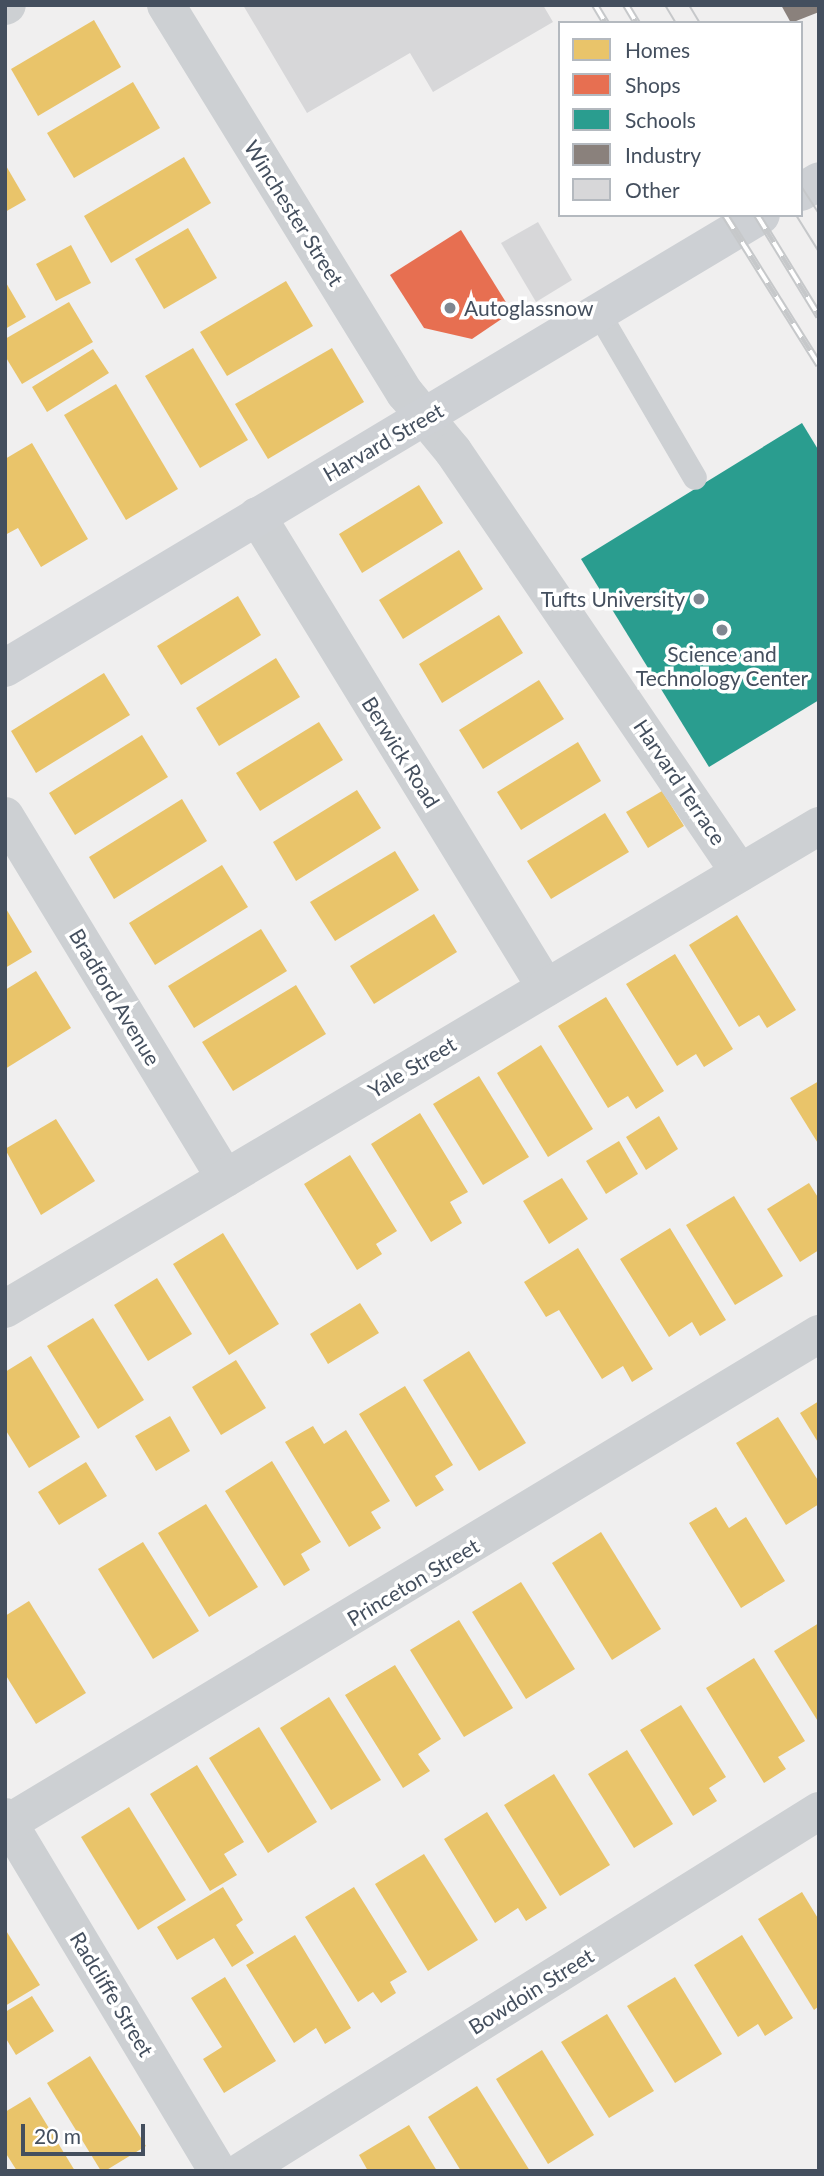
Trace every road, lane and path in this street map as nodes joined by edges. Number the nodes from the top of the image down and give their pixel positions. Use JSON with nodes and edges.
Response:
{"nodes":[{"id":1,"x":166,"y":5,"type":"edge"},
{"id":2,"x":819,"y":181,"type":"edge"},
{"id":3,"x":803,"y":191,"type":"edge"},
{"id":4,"x":758,"y":217,"type":"edge"},
{"id":5,"x":598,"y":312,"type":"junction"},
{"id":6,"x":424,"y":419,"type":"junction"},
{"id":7,"x":695,"y":478,"type":"dead end"},
{"id":8,"x":257,"y":516,"type":"junction"},
{"id":9,"x":5,"y":668,"type":"edge"},
{"id":10,"x":5,"y":816,"type":"edge"},
{"id":11,"x":819,"y":826,"type":"edge"},
{"id":12,"x":740,"y":873,"type":"junction"},
{"id":13,"x":546,"y":988,"type":"junction"},
{"id":14,"x":225,"y":1178,"type":"junction"},
{"id":15,"x":5,"y":1309,"type":"edge"},
{"id":16,"x":819,"y":1334,"type":"edge"},
{"id":17,"x":819,"y":1811,"type":"edge"},
{"id":18,"x":6,"y":1821,"type":"edge"},
{"id":19,"x":218,"y":2171,"type":"edge"},
{"id":20,"x":242,"y":2171,"type":"edge"}],
"edges":[{"from":1,"to":6,"type":"street","name":"Winchester Street"},
{"from":2,"to":3,"type":"main road"},
{"from":4,"to":5,"type":"main road","name":"Harvard Street"},
{"from":5,"to":6,"type":"main road","name":"Harvard Street"},
{"from":5,"to":7,"type":"lane"},
{"from":6,"to":8,"type":"main road","name":"Harvard Street"},
{"from":6,"to":12,"type":"street","name":"Harvard Terrace"},
{"from":8,"to":9,"type":"main road","name":"Harvard Street"},
{"from":8,"to":13,"type":"street","name":"Berwick Road"},
{"from":10,"to":14,"type":"street","name":"Bradford Avenue"},
{"from":11,"to":12,"type":"street","name":"Yale Street"},
{"from":12,"to":13,"type":"street","name":"Yale Street"},
{"from":13,"to":14,"type":"street","name":"Yale Street"},
{"from":14,"to":15,"type":"street","name":"Yale Street"},
{"from":16,"to":18,"type":"street","name":"Princeton Street"},
{"from":17,"to":20,"type":"street","name":"Bowdoin Street"},
{"from":18,"to":19,"type":"street","name":"Radcliffe Street"}]}
